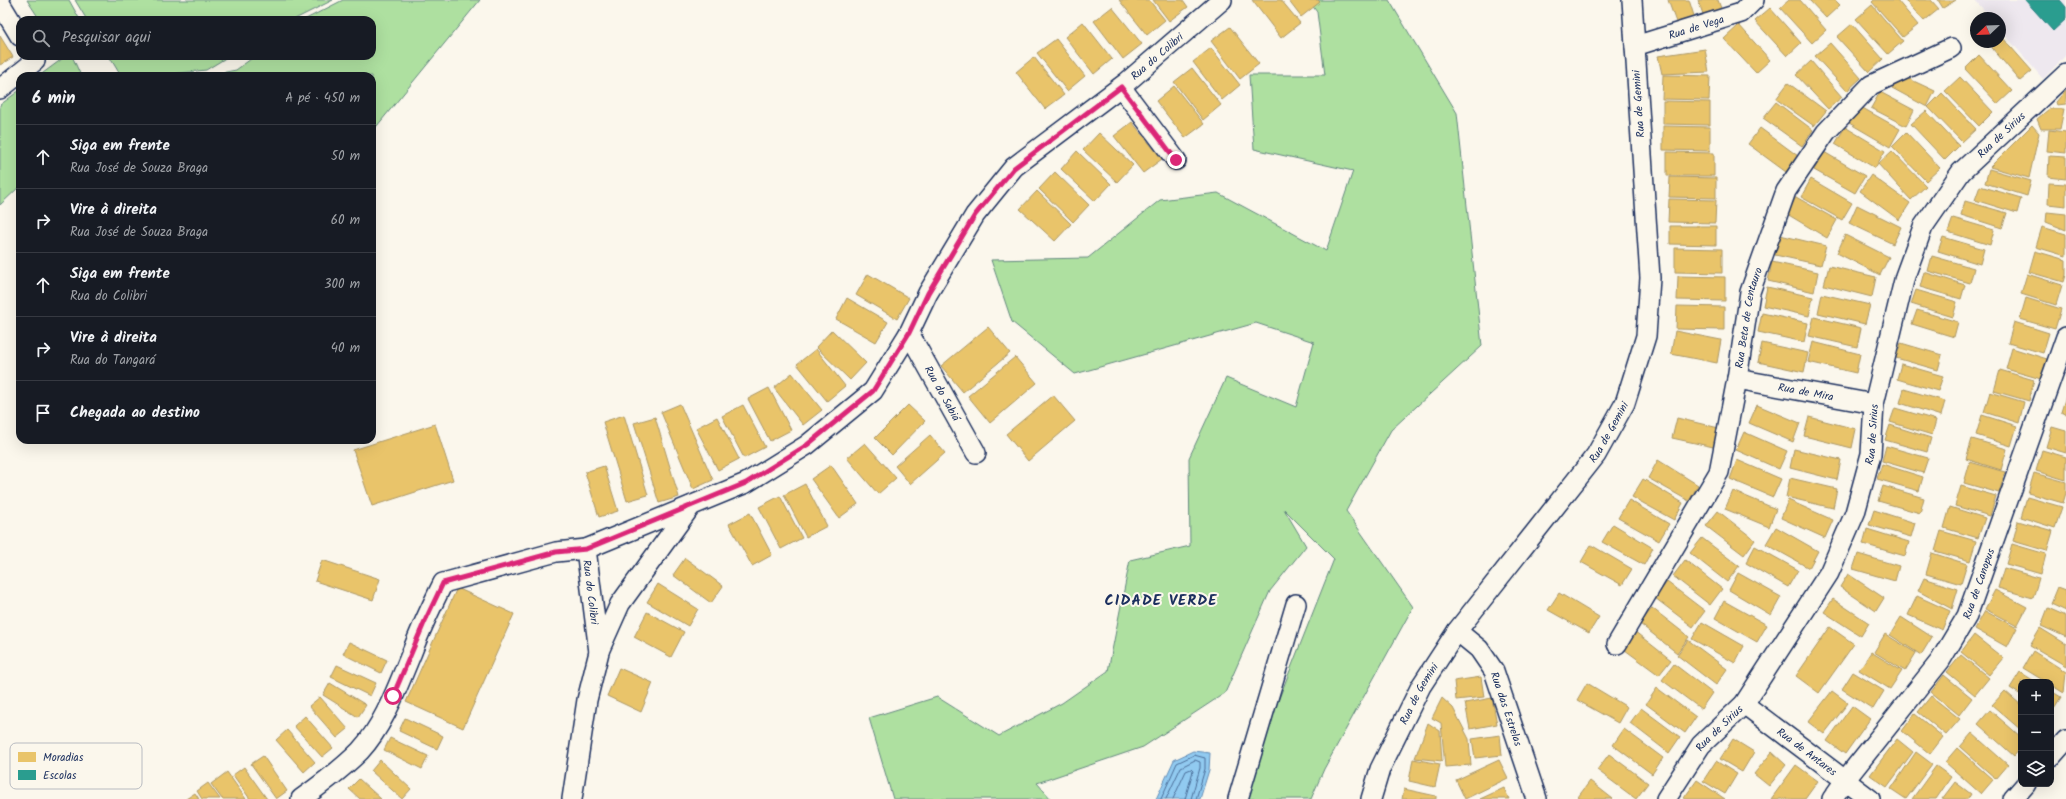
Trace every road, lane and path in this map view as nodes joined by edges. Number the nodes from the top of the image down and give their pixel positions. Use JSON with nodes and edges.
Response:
{"nodes":[{"id":1,"x":1222,"y":0,"type":"edge"},
{"id":2,"x":1632,"y":0,"type":"edge"},
{"id":3,"x":1754,"y":0,"type":"edge"},
{"id":4,"x":0,"y":3,"type":"edge"},
{"id":5,"x":16,"y":29,"type":"edge"},
{"id":6,"x":1635,"y":46,"type":"junction"},
{"id":7,"x":1951,"y":48,"type":"dead end"},
{"id":8,"x":32,"y":60,"type":"edge"},
{"id":9,"x":19,"y":72,"type":"edge"},
{"id":10,"x":16,"y":74,"type":"edge"},
{"id":11,"x":2066,"y":74,"type":"edge"},
{"id":12,"x":1121,"y":87,"type":"junction"},
{"id":13,"x":0,"y":89,"type":"edge"},
{"id":14,"x":1176,"y":160,"type":"dead end"},
{"id":15,"x":909,"y":333,"type":"junction"},
{"id":16,"x":2066,"y":337,"type":"edge"},
{"id":17,"x":2063,"y":358,"type":"edge"},
{"id":18,"x":1737,"y":379,"type":"junction"},
{"id":19,"x":1874,"y":404,"type":"junction"},
{"id":20,"x":976,"y":453,"type":"dead end"},
{"id":21,"x":691,"y":506,"type":"junction"},
{"id":22,"x":586,"y":549,"type":"junction"},
{"id":23,"x":1296,"y":604,"type":"dead end"},
{"id":24,"x":1457,"y":630,"type":"junction"},
{"id":25,"x":1617,"y":644,"type":"dead end"},
{"id":26,"x":599,"y":652,"type":"junction"},
{"id":27,"x":1744,"y":704,"type":"junction"},
{"id":28,"x":2066,"y":740,"type":"edge"},
{"id":29,"x":2054,"y":753,"type":"edge"},
{"id":30,"x":1846,"y":779,"type":"junction"},
{"id":31,"x":2023,"y":787,"type":"edge"},
{"id":32,"x":301,"y":799,"type":"edge"},
{"id":33,"x":572,"y":799,"type":"edge"},
{"id":34,"x":1238,"y":799,"type":"edge"},
{"id":35,"x":1371,"y":799,"type":"edge"},
{"id":36,"x":1536,"y":799,"type":"edge"},
{"id":37,"x":1666,"y":799,"type":"edge"},
{"id":38,"x":1832,"y":799,"type":"edge"},
{"id":39,"x":1870,"y":799,"type":"edge"},
{"id":40,"x":2013,"y":799,"type":"edge"}],
"edges":[{"from":1,"to":12,"type":"street","name":"Rua do Colibri"},
{"from":2,"to":6,"type":"street","name":"Rua de Gemini"},
{"from":3,"to":6,"type":"street","name":"Rua de Vega"},
{"from":4,"to":5,"type":"street"},
{"from":6,"to":24,"type":"street","name":"Rua de Gemini"},
{"from":7,"to":18,"type":"street","name":"Rua Beta de Centauro"},
{"from":8,"to":9,"type":"street"},
{"from":10,"to":13,"type":"street"},
{"from":11,"to":19,"type":"street","name":"Rua de Sirius"},
{"from":12,"to":14,"type":"street"},
{"from":12,"to":15,"type":"street","name":"Rua do Colibri"},
{"from":15,"to":20,"type":"street","name":"Rua do Sabiá"},
{"from":15,"to":21,"type":"street","name":"Rua do Colibri"},
{"from":16,"to":17,"type":"street","name":"Rua de Canopus"},
{"from":17,"to":30,"type":"street","name":"Rua de Canopus"},
{"from":18,"to":19,"type":"street","name":"Rua de Mira"},
{"from":18,"to":25,"type":"street","name":"Rua Beta de Centauro"},
{"from":19,"to":27,"type":"street","name":"Rua de Sirius"},
{"from":21,"to":22,"type":"street","name":"Rua do Colibri"},
{"from":21,"to":26,"type":"street","name":"Rua do Colibri"},
{"from":22,"to":26,"type":"street","name":"Rua do Colibri"},
{"from":22,"to":32,"type":"street"},
{"from":23,"to":34,"type":"street"},
{"from":24,"to":35,"type":"street","name":"Rua de Gemini"},
{"from":24,"to":36,"type":"street","name":"Rua das Estrelas"},
{"from":26,"to":33,"type":"street","name":"Rua do Colibri"},
{"from":27,"to":30,"type":"street","name":"Rua de Antares"},
{"from":27,"to":37,"type":"street","name":"Rua de Sirius"},
{"from":28,"to":29,"type":"street"},
{"from":30,"to":38,"type":"street","name":"Rua de Canopus"},
{"from":30,"to":39,"type":"street","name":"Rua de Antares"},
{"from":31,"to":40,"type":"street"}]}
